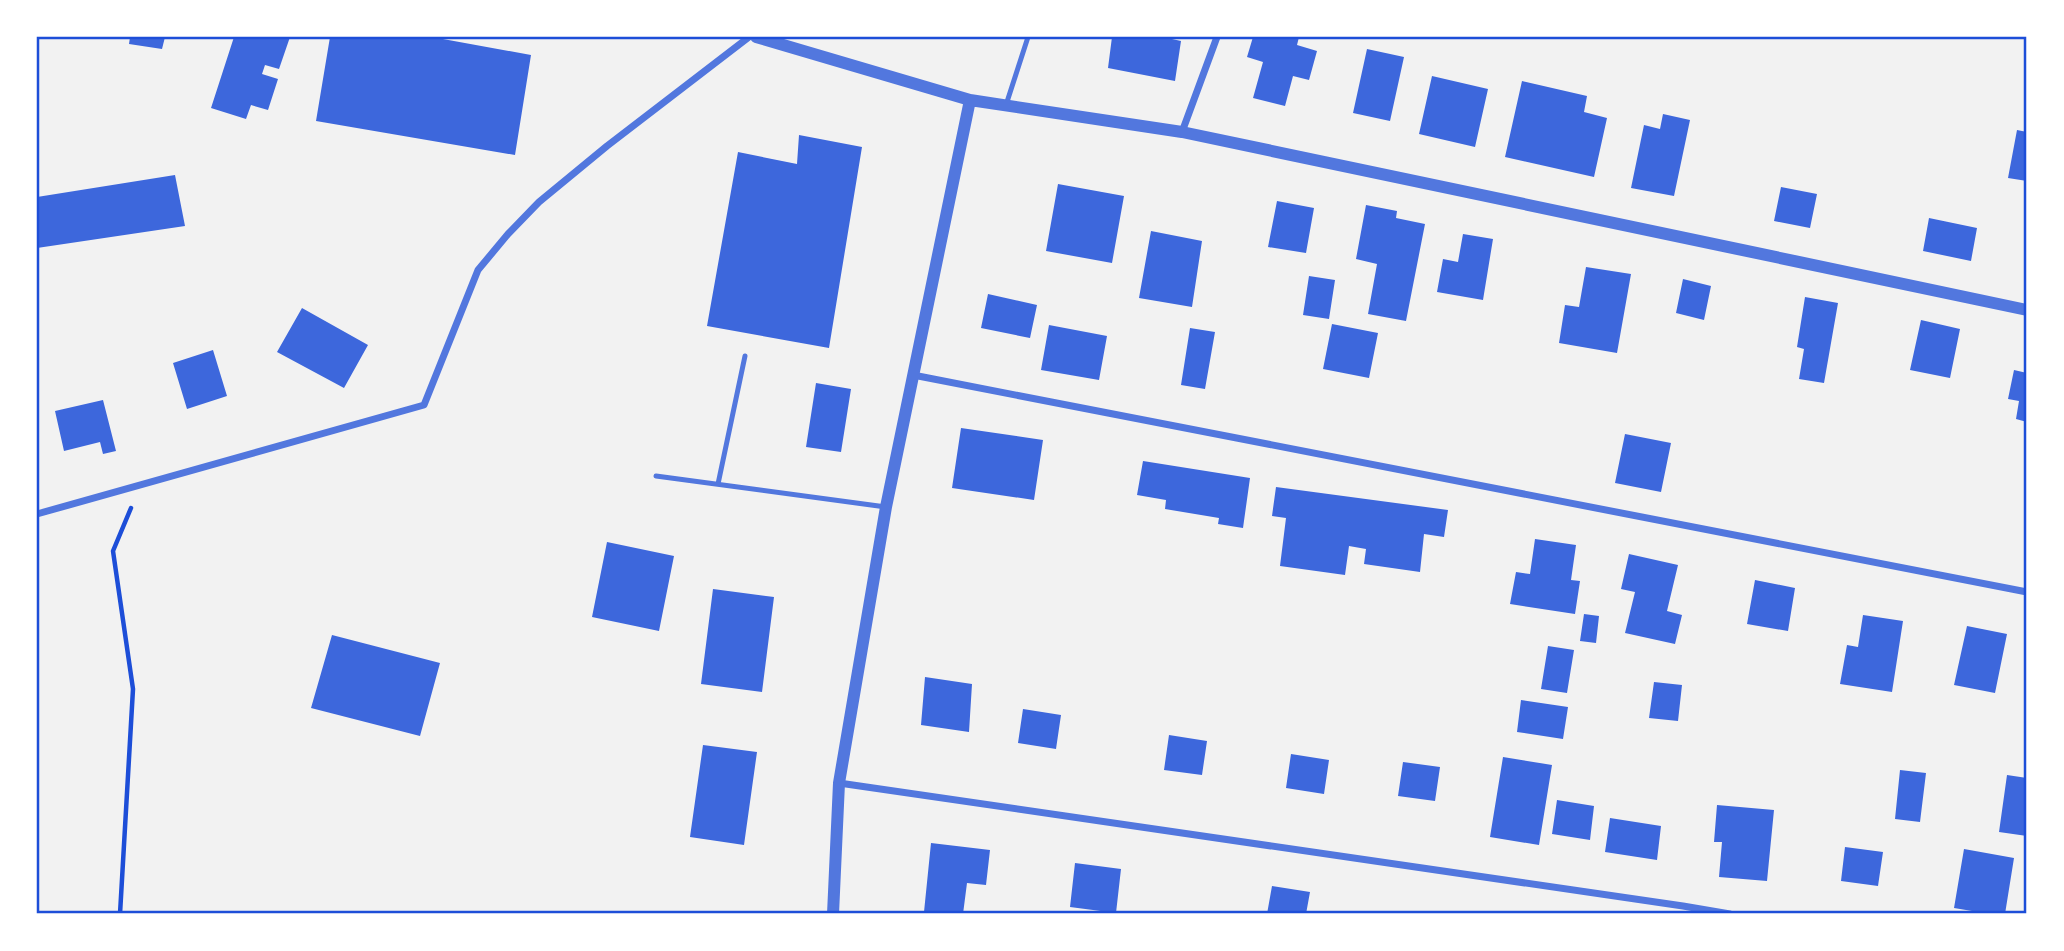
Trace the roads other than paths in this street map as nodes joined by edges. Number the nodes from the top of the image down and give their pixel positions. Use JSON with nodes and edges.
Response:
{"nodes":[{"id":1,"x":749,"y":37,"type":"edge"},
{"id":2,"x":756,"y":37,"type":"edge"},
{"id":3,"x":1028,"y":37,"type":"edge"},
{"id":4,"x":1217,"y":37,"type":"edge"},
{"id":5,"x":970,"y":100,"type":"junction"},
{"id":6,"x":1006,"y":105,"type":"junction"},
{"id":7,"x":1182,"y":132,"type":"junction"},
{"id":8,"x":2027,"y":310,"type":"edge"},
{"id":9,"x":745,"y":356,"type":"dead end"},
{"id":10,"x":913,"y":374,"type":"junction"},
{"id":11,"x":656,"y":476,"type":"dead end"},
{"id":12,"x":718,"y":484,"type":"junction"},
{"id":13,"x":886,"y":507,"type":"junction"},
{"id":14,"x":37,"y":514,"type":"edge"},
{"id":15,"x":2027,"y":592,"type":"edge"},
{"id":16,"x":839,"y":783,"type":"junction"},
{"id":17,"x":833,"y":914,"type":"edge"},
{"id":18,"x":1730,"y":914,"type":"edge"}],
"edges":[{"from":1,"to":14,"type":"street"},
{"from":2,"to":5,"type":"street"},
{"from":3,"to":6,"type":"lane"},
{"from":4,"to":7,"type":"street"},
{"from":5,"to":6,"type":"street"},
{"from":5,"to":10,"type":"street"},
{"from":6,"to":7,"type":"street"},
{"from":7,"to":8,"type":"street"},
{"from":9,"to":12,"type":"lane"},
{"from":10,"to":13,"type":"street"},
{"from":10,"to":15,"type":"street"},
{"from":11,"to":12,"type":"lane"},
{"from":12,"to":13,"type":"lane"},
{"from":13,"to":16,"type":"street"},
{"from":16,"to":17,"type":"street"},
{"from":16,"to":18,"type":"street"}]}
